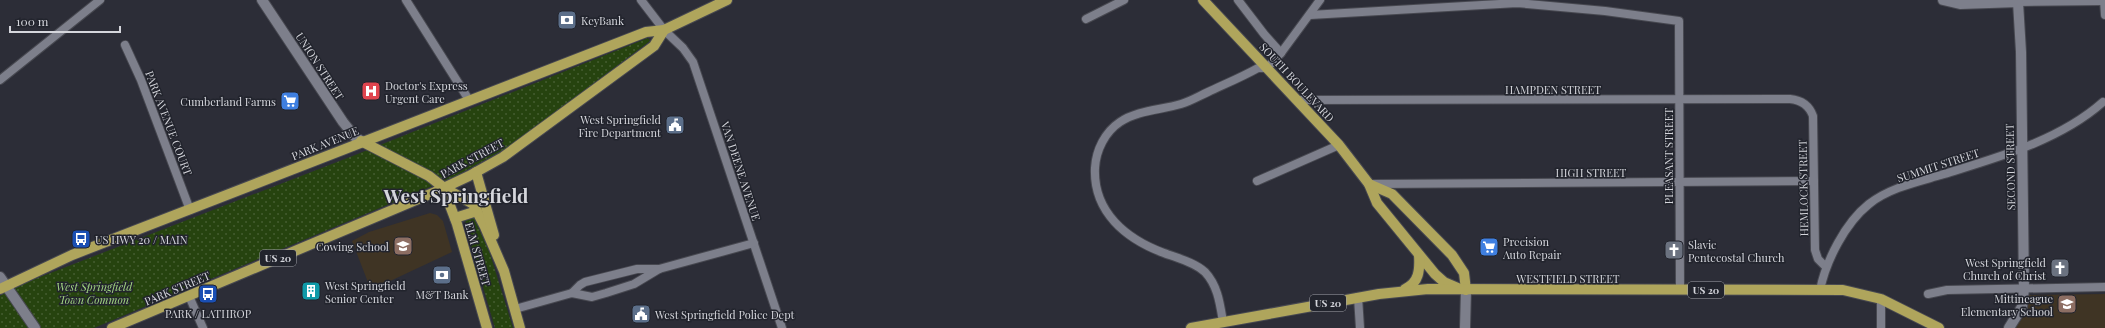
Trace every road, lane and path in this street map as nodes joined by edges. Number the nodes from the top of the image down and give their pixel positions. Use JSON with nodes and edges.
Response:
{"nodes":[{"id":1,"x":100,"y":0,"type":"edge"},
{"id":2,"x":262,"y":0,"type":"edge"},
{"id":3,"x":406,"y":0,"type":"edge"},
{"id":4,"x":641,"y":0,"type":"edge"},
{"id":5,"x":727,"y":0,"type":"edge"},
{"id":6,"x":1124,"y":0,"type":"edge"},
{"id":7,"x":1203,"y":0,"type":"edge"},
{"id":8,"x":1238,"y":0,"type":"edge"},
{"id":9,"x":1320,"y":0,"type":"edge"},
{"id":10,"x":1943,"y":0,"type":"edge"},
{"id":11,"x":2104,"y":1,"type":"edge"},
{"id":12,"x":2018,"y":2,"type":"junction"},
{"id":13,"x":1310,"y":15,"type":"junction"},
{"id":14,"x":2105,"y":15,"type":"edge"},
{"id":15,"x":1086,"y":19,"type":"dead end"},
{"id":16,"x":664,"y":30,"type":"junction"},
{"id":17,"x":125,"y":45,"type":"dead end"},
{"id":18,"x":1281,"y":53,"type":"junction"},
{"id":19,"x":1267,"y":68,"type":"junction"},
{"id":20,"x":0,"y":80,"type":"edge"},
{"id":21,"x":469,"y":100,"type":"junction"},
{"id":22,"x":1297,"y":100,"type":"junction"},
{"id":23,"x":1679,"y":100,"type":"junction"},
{"id":24,"x":2104,"y":100,"type":"edge"},
{"id":25,"x":1808,"y":106,"type":"joint"},
{"id":26,"x":361,"y":141,"type":"junction"},
{"id":27,"x":1339,"y":145,"type":"junction"},
{"id":28,"x":2021,"y":150,"type":"junction"},
{"id":29,"x":476,"y":172,"type":"junction"},
{"id":30,"x":1257,"y":181,"type":"dead end"},
{"id":31,"x":1679,"y":182,"type":"junction"},
{"id":32,"x":1814,"y":182,"type":"junction"},
{"id":33,"x":1369,"y":184,"type":"junction"},
{"id":34,"x":443,"y":187,"type":"junction"},
{"id":35,"x":190,"y":210,"type":"junction"},
{"id":36,"x":477,"y":211,"type":"junction"},
{"id":37,"x":455,"y":218,"type":"junction"},
{"id":38,"x":754,"y":243,"type":"junction"},
{"id":39,"x":1419,"y":255,"type":"junction"},
{"id":40,"x":1826,"y":267,"type":"junction"},
{"id":41,"x":659,"y":269,"type":"junction"},
{"id":42,"x":504,"y":271,"type":"junction"},
{"id":43,"x":2,"y":284,"type":"edge"},
{"id":44,"x":2105,"y":287,"type":"edge"},
{"id":45,"x":2024,"y":289,"type":"junction"},
{"id":46,"x":1403,"y":290,"type":"junction"},
{"id":47,"x":1466,"y":290,"type":"junction"},
{"id":48,"x":1680,"y":290,"type":"junction"},
{"id":49,"x":1820,"y":290,"type":"junction"},
{"id":50,"x":572,"y":293,"type":"junction"},
{"id":51,"x":1928,"y":294,"type":"dead end"},
{"id":52,"x":189,"y":296,"type":"junction"},
{"id":53,"x":1358,"y":297,"type":"junction"},
{"id":54,"x":1881,"y":299,"type":"junction"},
{"id":55,"x":514,"y":309,"type":"junction"},
{"id":56,"x":1223,"y":322,"type":"junction"},
{"id":57,"x":35,"y":328,"type":"edge"},
{"id":58,"x":112,"y":328,"type":"edge"},
{"id":59,"x":203,"y":328,"type":"edge"},
{"id":60,"x":487,"y":328,"type":"edge"},
{"id":61,"x":520,"y":328,"type":"edge"},
{"id":62,"x":782,"y":328,"type":"edge"},
{"id":63,"x":1191,"y":328,"type":"edge"},
{"id":64,"x":1360,"y":328,"type":"edge"},
{"id":65,"x":1465,"y":328,"type":"edge"},
{"id":66,"x":1881,"y":328,"type":"edge"},
{"id":67,"x":1939,"y":328,"type":"edge"},
{"id":68,"x":2010,"y":328,"type":"edge"}],
"edges":[{"from":1,"to":20,"type":"street"},
{"from":2,"to":26,"type":"main road","name":"UNION STREET"},
{"from":3,"to":21,"type":"street"},
{"from":4,"to":16,"type":"street","name":"VAN DEENE AVENUE"},
{"from":5,"to":16,"type":"main road"},
{"from":6,"to":15,"type":"street"},
{"from":7,"to":19,"type":"main road","name":"SOUTH BOULEVARD"},
{"from":8,"to":18,"type":"street"},
{"from":9,"to":13,"type":"street"},
{"from":10,"to":12,"type":"main road"},
{"from":11,"to":12,"type":"street"},
{"from":11,"to":14,"type":"street"},
{"from":12,"to":28,"type":"main road","name":"SECOND STREET"},
{"from":13,"to":18,"type":"street"},
{"from":13,"to":23,"type":"street","name":"PLEASANT STREET"},
{"from":16,"to":21,"type":"main road","name":"PARK AVENUE"},
{"from":16,"to":29,"type":"main road","name":"PARK STREET"},
{"from":16,"to":38,"type":"street","name":"VAN DEENE AVENUE"},
{"from":17,"to":35,"type":"street","name":"PARK AVENUE COURT"},
{"from":18,"to":19,"type":"street"},
{"from":19,"to":22,"type":"main road","name":"SOUTH BOULEVARD"},
{"from":19,"to":56,"type":"street"},
{"from":21,"to":26,"type":"main road","name":"PARK AVENUE"},
{"from":22,"to":23,"type":"street","name":"HAMPDEN STREET"},
{"from":22,"to":27,"type":"main road","name":"SOUTH BOULEVARD"},
{"from":23,"to":25,"type":"street","name":"HAMPDEN STREET"},
{"from":23,"to":31,"type":"street","name":"PLEASANT STREET"},
{"from":24,"to":28,"type":"street","name":"SUMMIT STREET"},
{"from":25,"to":32,"type":"street","name":"HEMLOCK STREET"},
{"from":26,"to":34,"type":"main road","name":"ELM STREET"},
{"from":26,"to":35,"type":"main road","name":"PARK AVENUE"},
{"from":27,"to":30,"type":"street"},
{"from":27,"to":33,"type":"main road","name":"SOUTH BOULEVARD"},
{"from":28,"to":40,"type":"street","name":"SUMMIT STREET"},
{"from":28,"to":45,"type":"main road","name":"SECOND STREET"},
{"from":29,"to":34,"type":"main road","name":"PARK STREET"},
{"from":29,"to":42,"type":"main road"},
{"from":31,"to":32,"type":"street","name":"HIGH STREET"},
{"from":31,"to":33,"type":"street","name":"HIGH STREET"},
{"from":31,"to":48,"type":"street","name":"PLEASANT STREET"},
{"from":32,"to":40,"type":"street","name":"HEMLOCK STREET"},
{"from":33,"to":39,"type":"main road","name":"SOUTH BOULEVARD"},
{"from":33,"to":47,"type":"main road","name":"SOUTH BOULEVARD"},
{"from":34,"to":36,"type":"main road","name":"ELM STREET"},
{"from":34,"to":37,"type":"main road","name":"ELM STREET"},
{"from":34,"to":52,"type":"main road","name":"PARK STREET","number":"US 20"},
{"from":35,"to":43,"type":"main road","name":"PARK AVENUE"},
{"from":36,"to":37,"type":"main road"},
{"from":36,"to":42,"type":"main road","name":"ELM STREET"},
{"from":37,"to":60,"type":"main road","name":"ELM STREET"},
{"from":38,"to":41,"type":"street"},
{"from":38,"to":62,"type":"street","name":"VAN DEENE AVENUE"},
{"from":39,"to":46,"type":"main road"},
{"from":39,"to":47,"type":"main road","name":"SOUTH BOULEVARD"},
{"from":40,"to":49,"type":"street","name":"SUMMIT STREET"},
{"from":41,"to":50,"type":"street"},
{"from":41,"to":50,"type":"street"},
{"from":42,"to":55,"type":"main road","name":"ELM STREET"},
{"from":43,"to":57,"type":"main road"},
{"from":44,"to":45,"type":"street"},
{"from":45,"to":51,"type":"street"},
{"from":45,"to":68,"type":"main road","name":"SECOND STREET"},
{"from":46,"to":47,"type":"main road","name":"WESTFIELD STREET","number":"US 20"},
{"from":46,"to":53,"type":"main road","name":"WESTFIELD STREET","number":"US 20"},
{"from":47,"to":48,"type":"main road","name":"WESTFIELD STREET","number":"US 20"},
{"from":47,"to":65,"type":"main road"},
{"from":48,"to":49,"type":"main road","name":"WESTFIELD STREET","number":"US 20"},
{"from":49,"to":54,"type":"main road","name":"WESTFIELD STREET","number":"US 20"},
{"from":50,"to":55,"type":"street"},
{"from":52,"to":58,"type":"main road","name":"PARK STREET","number":"US 20"},
{"from":52,"to":59,"type":"street"},
{"from":53,"to":56,"type":"main road","name":"WESTFIELD STREET","number":"US 20"},
{"from":53,"to":64,"type":"street"},
{"from":54,"to":66,"type":"street"},
{"from":54,"to":67,"type":"main road","name":"WESTFIELD STREET","number":"US 20"},
{"from":55,"to":61,"type":"main road","name":"ELM STREET"},
{"from":56,"to":63,"type":"main road","name":"WESTFIELD STREET","number":"US 20"}]}
